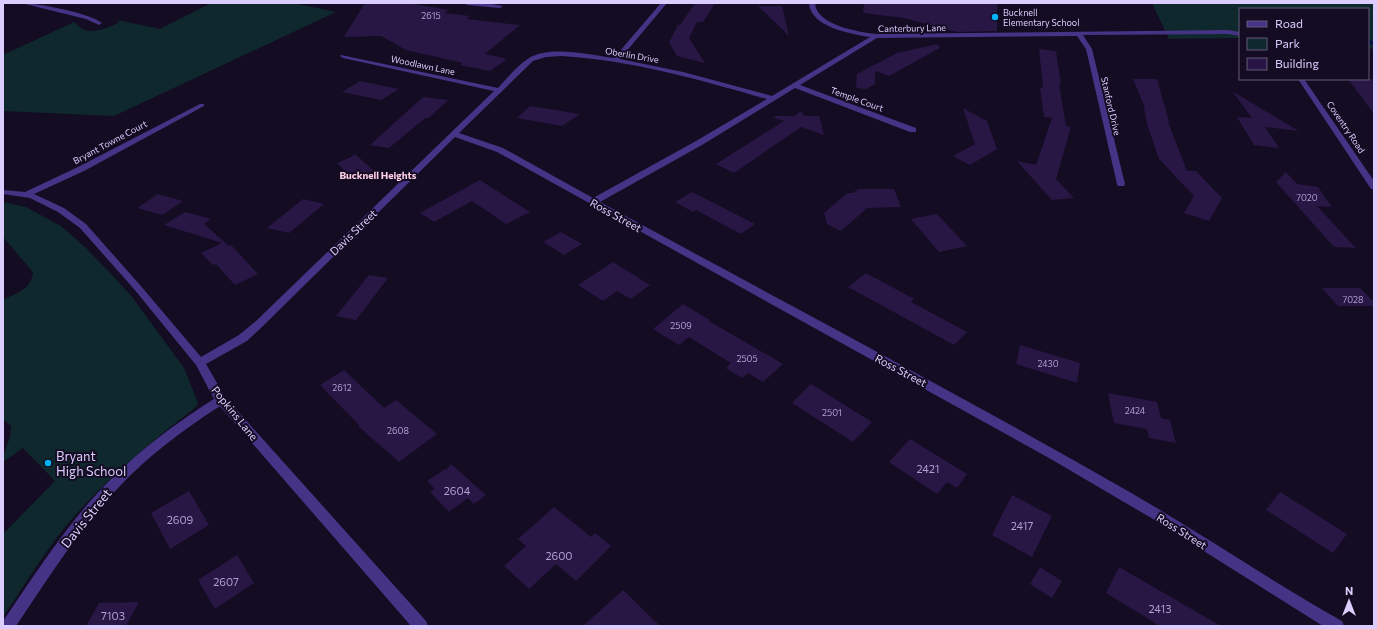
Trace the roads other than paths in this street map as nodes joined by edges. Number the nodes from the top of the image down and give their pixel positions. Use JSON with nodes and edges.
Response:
{"nodes":[{"id":1,"x":24,"y":3,"type":"edge"},
{"id":2,"x":467,"y":3,"type":"edge"},
{"id":3,"x":664,"y":3,"type":"edge"},
{"id":4,"x":812,"y":3,"type":"edge"},
{"id":5,"x":500,"y":6,"type":"dead end"},
{"id":6,"x":99,"y":23,"type":"dead end"},
{"id":7,"x":1079,"y":34,"type":"junction"},
{"id":8,"x":1239,"y":34,"type":"edge"},
{"id":9,"x":876,"y":36,"type":"junction"},
{"id":10,"x":343,"y":56,"type":"dead end"},
{"id":11,"x":616,"y":60,"type":"junction"},
{"id":12,"x":1302,"y":80,"type":"edge"},
{"id":13,"x":794,"y":86,"type":"junction"},
{"id":14,"x":499,"y":90,"type":"junction"},
{"id":15,"x":772,"y":98,"type":"junction"},
{"id":16,"x":202,"y":105,"type":"dead end"},
{"id":17,"x":913,"y":130,"type":"dead end"},
{"id":18,"x":454,"y":134,"type":"junction"},
{"id":19,"x":1121,"y":184,"type":"dead end"},
{"id":20,"x":1374,"y":187,"type":"edge"},
{"id":21,"x":3,"y":192,"type":"edge"},
{"id":22,"x":26,"y":195,"type":"junction"},
{"id":23,"x":593,"y":202,"type":"junction"},
{"id":24,"x":200,"y":363,"type":"junction"},
{"id":25,"x":221,"y":400,"type":"junction"},
{"id":26,"x":8,"y":626,"type":"edge"},
{"id":27,"x":421,"y":626,"type":"edge"},
{"id":28,"x":1337,"y":626,"type":"edge"}],
"edges":[{"from":1,"to":6,"type":"street"},
{"from":2,"to":5,"type":"street"},
{"from":3,"to":11,"type":"street"},
{"from":4,"to":9,"type":"street"},
{"from":7,"to":8,"type":"street","name":"Canterbury Lane"},
{"from":7,"to":9,"type":"street","name":"Canterbury Lane"},
{"from":7,"to":19,"type":"street","name":"Stanford Drive"},
{"from":9,"to":13,"type":"street","name":"Canterbury Lane"},
{"from":10,"to":14,"type":"street","name":"Woodlawn Lane"},
{"from":11,"to":14,"type":"street","name":"Oberlin Drive"},
{"from":11,"to":15,"type":"street","name":"Oberlin Drive"},
{"from":12,"to":20,"type":"street","name":"Coventry Road"},
{"from":13,"to":15,"type":"street","name":"Canterbury Lane"},
{"from":13,"to":17,"type":"street","name":"Temple Court"},
{"from":14,"to":18,"type":"street","name":"Davis Street"},
{"from":15,"to":23,"type":"street","name":"Canterbury Lane"},
{"from":16,"to":22,"type":"street","name":"Bryant Towne Court"},
{"from":18,"to":23,"type":"street","name":"Ross Street"},
{"from":18,"to":24,"type":"street","name":"Davis Street"},
{"from":21,"to":22,"type":"street","name":"Popkins Lane"},
{"from":22,"to":24,"type":"street","name":"Popkins Lane"},
{"from":23,"to":28,"type":"street","name":"Ross Street"},
{"from":24,"to":25,"type":"street","name":"Popkins Lane"},
{"from":25,"to":26,"type":"street","name":"Davis Street"},
{"from":25,"to":27,"type":"street","name":"Popkins Lane"}]}
